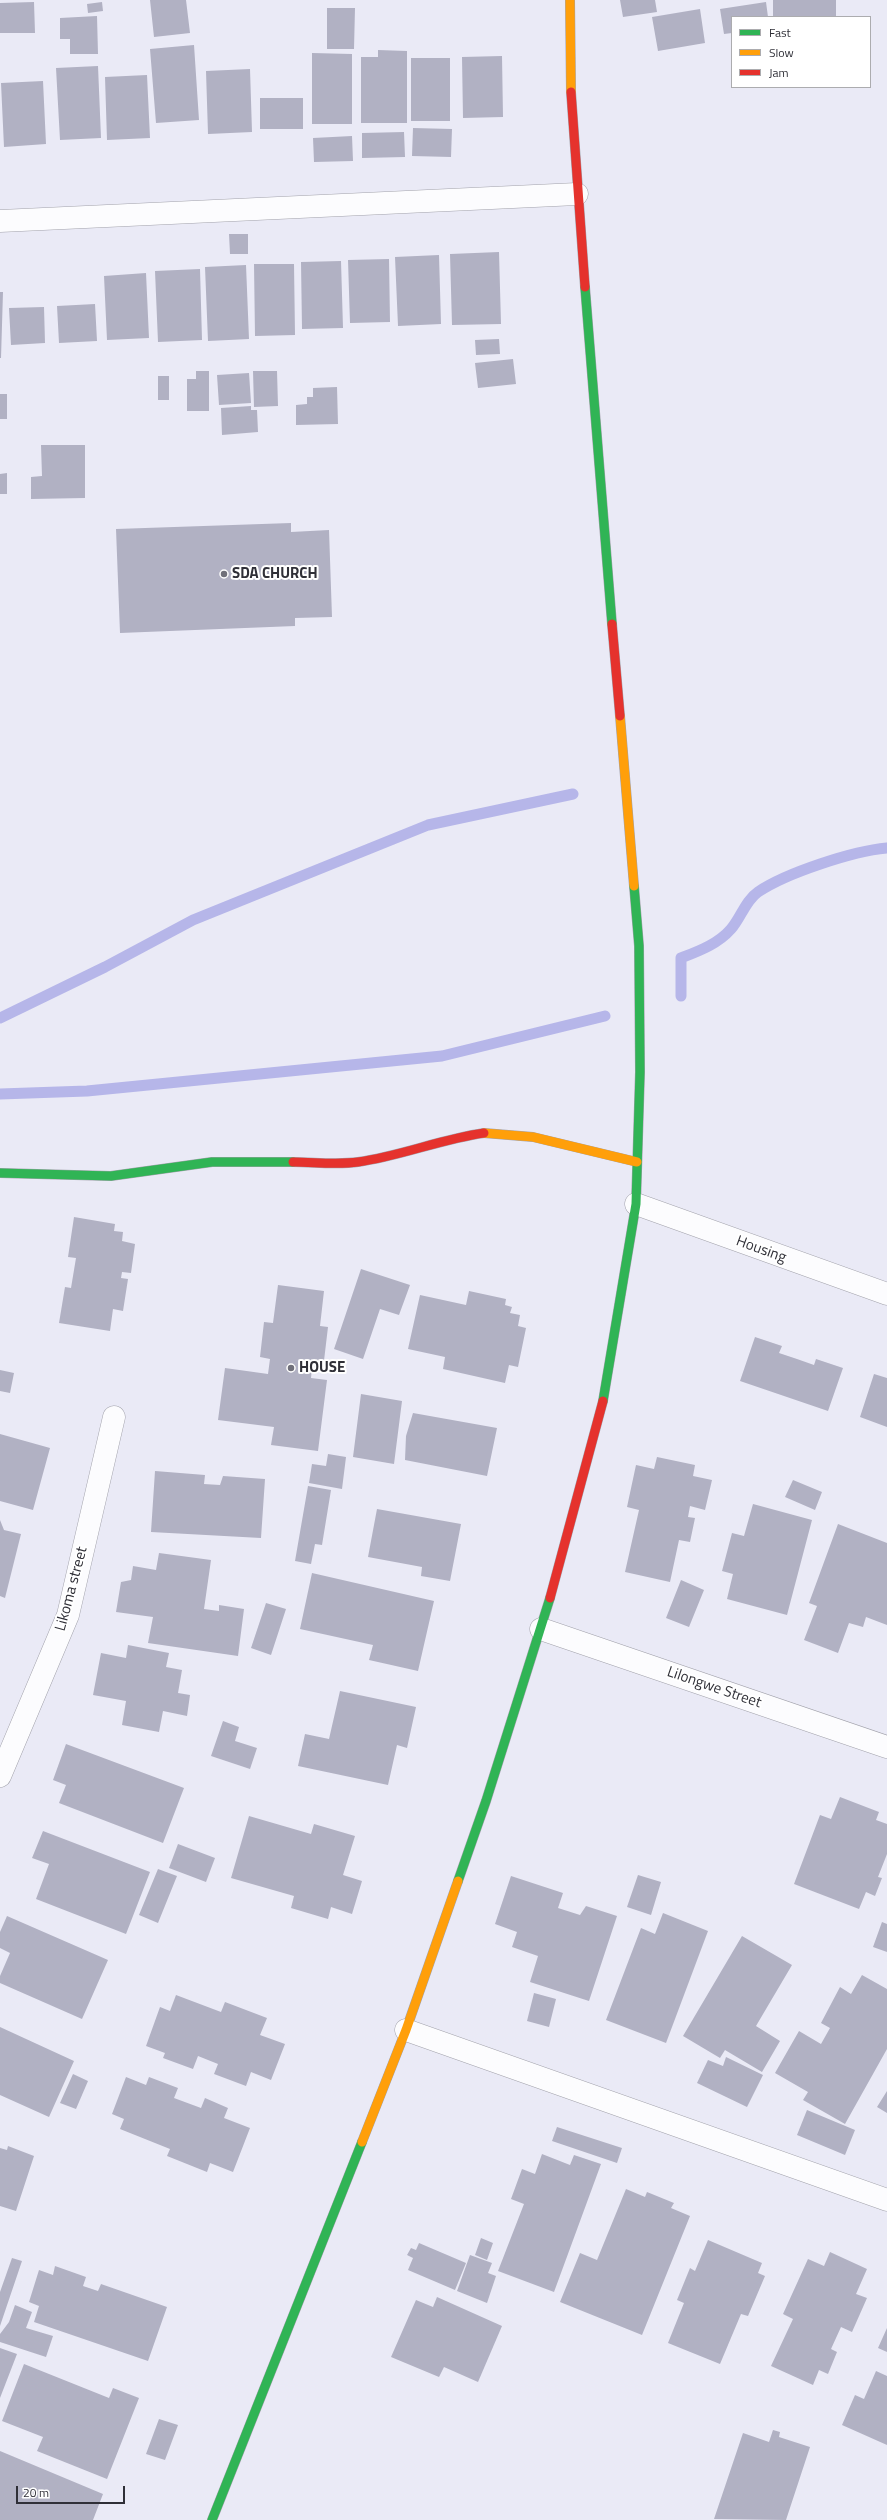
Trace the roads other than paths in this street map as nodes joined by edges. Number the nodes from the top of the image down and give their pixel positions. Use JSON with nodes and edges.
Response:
{"nodes":[{"id":1,"x":570,"y":0,"type":"edge"},
{"id":2,"x":577,"y":194,"type":"junction"},
{"id":3,"x":0,"y":221,"type":"edge"},
{"id":4,"x":637,"y":1162,"type":"junction"},
{"id":5,"x":0,"y":1173,"type":"edge"},
{"id":6,"x":636,"y":1204,"type":"junction"},
{"id":7,"x":887,"y":1294,"type":"edge"},
{"id":8,"x":114,"y":1417,"type":"dead end"},
{"id":9,"x":541,"y":1629,"type":"junction"},
{"id":10,"x":887,"y":1747,"type":"edge"},
{"id":11,"x":0,"y":1776,"type":"edge"},
{"id":12,"x":406,"y":2030,"type":"junction"},
{"id":13,"x":887,"y":2200,"type":"edge"},
{"id":14,"x":212,"y":2520,"type":"edge"}],
"edges":[{"from":1,"to":2,"type":"street"},
{"from":2,"to":3,"type":"street"},
{"from":2,"to":4,"type":"street"},
{"from":4,"to":5,"type":"street"},
{"from":4,"to":6,"type":"street"},
{"from":6,"to":7,"type":"street","name":"Housing"},
{"from":6,"to":9,"type":"street"},
{"from":8,"to":11,"type":"street","name":"Likoma street"},
{"from":9,"to":10,"type":"street","name":"Lilongwe Street"},
{"from":9,"to":12,"type":"street"},
{"from":12,"to":13,"type":"street"},
{"from":12,"to":14,"type":"street"}]}
